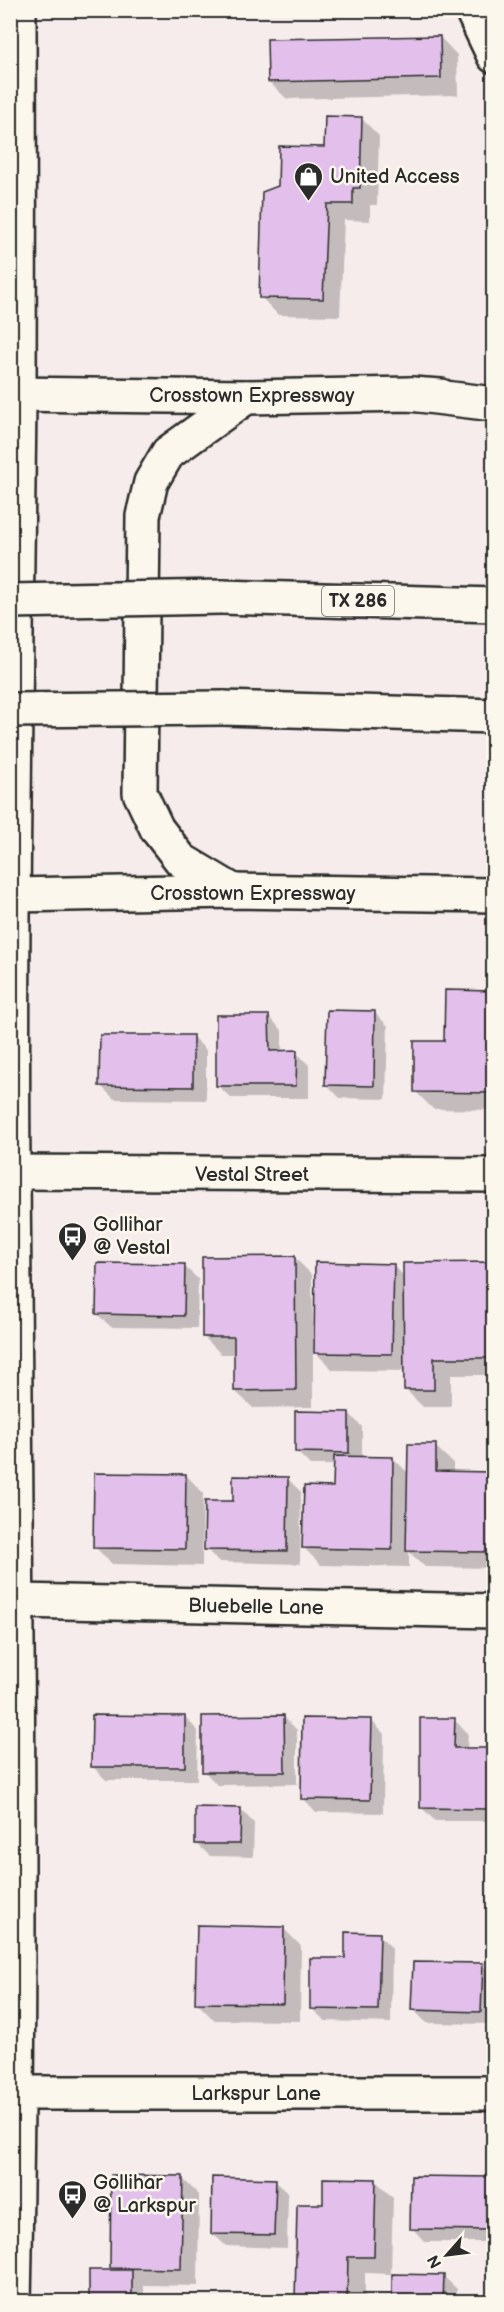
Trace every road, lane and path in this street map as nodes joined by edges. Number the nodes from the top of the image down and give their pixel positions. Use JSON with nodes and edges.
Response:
{"nodes":[{"id":1,"x":19,"y":10,"type":"edge"},
{"id":2,"x":472,"y":10,"type":"edge"},
{"id":3,"x":494,"y":56,"type":"edge"},
{"id":4,"x":15,"y":394,"type":"edge"},
{"id":5,"x":411,"y":394,"type":"junction"},
{"id":6,"x":246,"y":398,"type":"junction"},
{"id":7,"x":494,"y":399,"type":"edge"},
{"id":8,"x":494,"y":404,"type":"edge"},
{"id":9,"x":10,"y":602,"type":"edge"},
{"id":10,"x":494,"y":605,"type":"edge"},
{"id":11,"x":10,"y":710,"type":"edge"},
{"id":12,"x":494,"y":716,"type":"edge"},
{"id":13,"x":233,"y":891,"type":"junction"},
{"id":14,"x":12,"y":895,"type":"edge"},
{"id":15,"x":494,"y":895,"type":"edge"},
{"id":16,"x":12,"y":1172,"type":"edge"},
{"id":17,"x":494,"y":1175,"type":"edge"},
{"id":18,"x":13,"y":1411,"type":"edge"},
{"id":19,"x":18,"y":1601,"type":"junction"},
{"id":20,"x":494,"y":1611,"type":"edge"},
{"id":21,"x":14,"y":1684,"type":"edge"},
{"id":22,"x":14,"y":1832,"type":"edge"},
{"id":23,"x":15,"y":2017,"type":"edge"},
{"id":24,"x":15,"y":2093,"type":"edge"},
{"id":25,"x":494,"y":2093,"type":"edge"},
{"id":26,"x":13,"y":2214,"type":"edge"},
{"id":27,"x":14,"y":2301,"type":"edge"}],
"edges":[{"from":1,"to":4,"type":"main road"},
{"from":2,"to":3,"type":"main road"},
{"from":4,"to":6,"type":"main road","name":"Crosstown Expressway"},
{"from":4,"to":14,"type":"main road"},
{"from":5,"to":6,"type":"main road","name":"Crosstown Expressway"},
{"from":5,"to":7,"type":"main road","name":"Crosstown Expressway"},
{"from":5,"to":8,"type":"main road"},
{"from":6,"to":13,"type":"main road"},
{"from":9,"to":10,"type":"main road","number":"TX 286","bridge":true},
{"from":11,"to":12,"type":"main road","bridge":true},
{"from":13,"to":14,"type":"main road","name":"Crosstown Expressway"},
{"from":13,"to":15,"type":"main road","name":"Crosstown Expressway"},
{"from":14,"to":16,"type":"main road"},
{"from":16,"to":17,"type":"main road","name":"Vestal Street"},
{"from":16,"to":18,"type":"main road"},
{"from":18,"to":19,"type":"main road"},
{"from":19,"to":20,"type":"main road","name":"Bluebelle Lane"},
{"from":19,"to":21,"type":"main road"},
{"from":21,"to":22,"type":"main road"},
{"from":22,"to":23,"type":"main road"},
{"from":23,"to":24,"type":"main road"},
{"from":24,"to":25,"type":"main road","name":"Larkspur Lane"},
{"from":24,"to":26,"type":"main road"},
{"from":26,"to":27,"type":"main road"}]}
